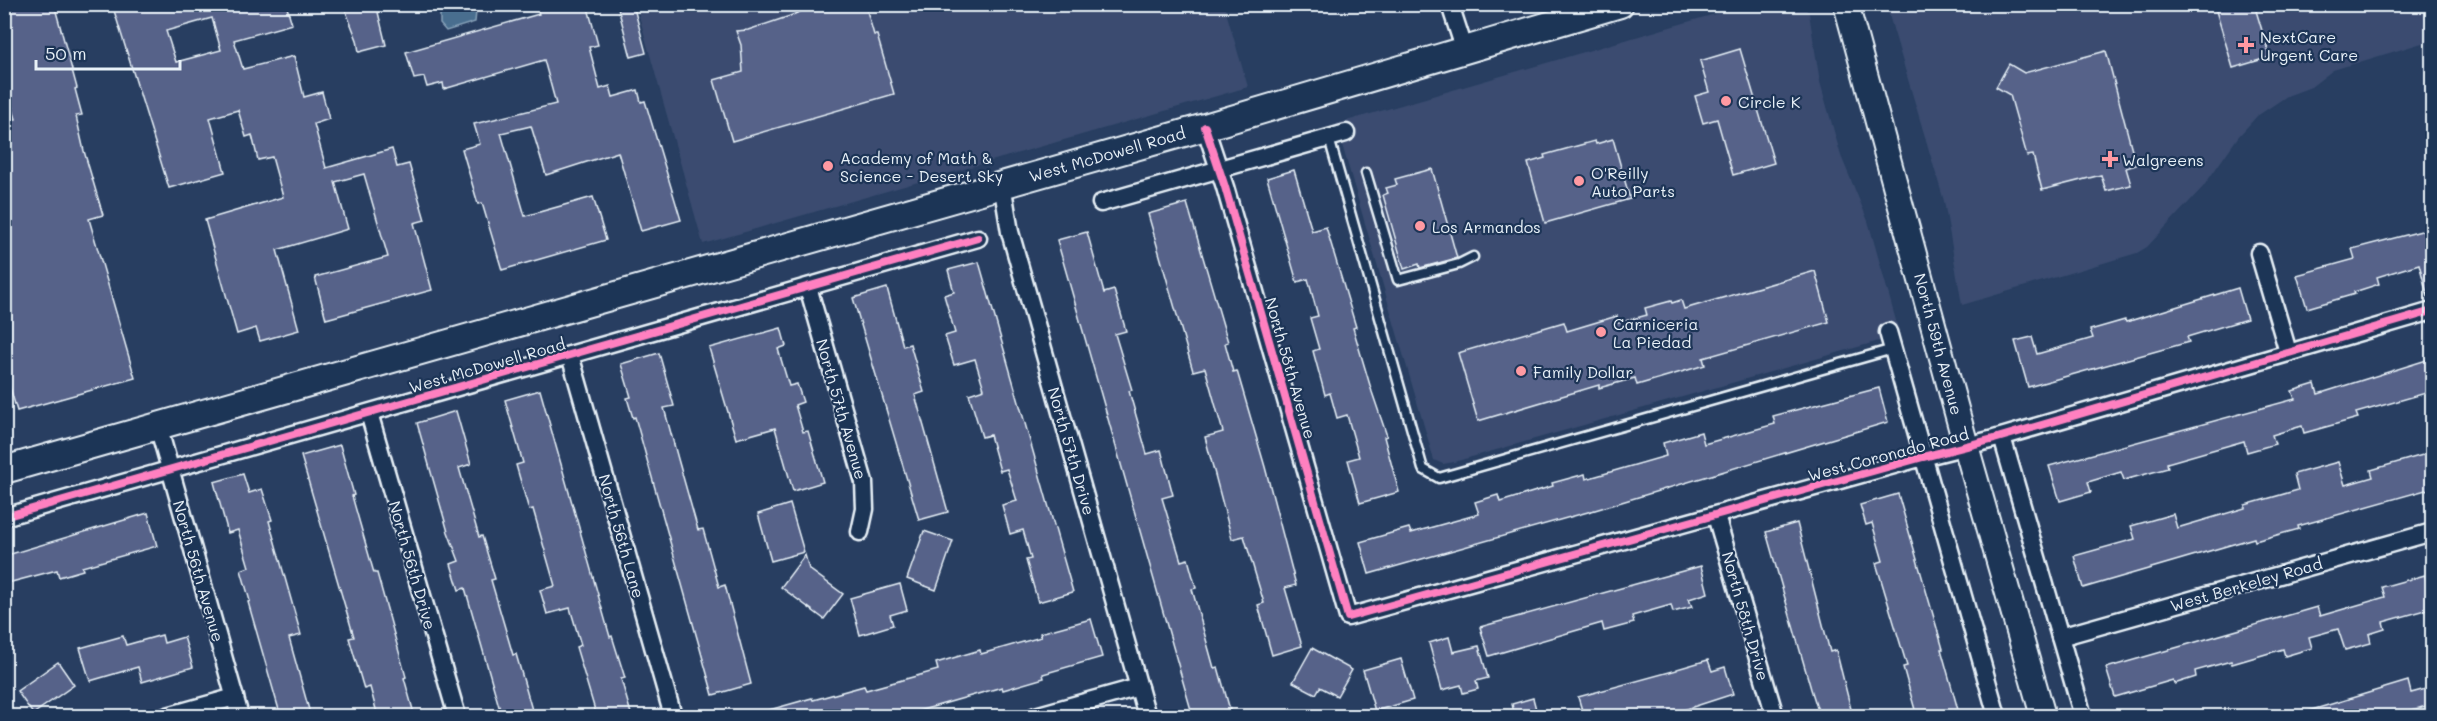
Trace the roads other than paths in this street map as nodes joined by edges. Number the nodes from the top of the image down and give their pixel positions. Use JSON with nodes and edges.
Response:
{"nodes":[{"id":1,"x":1620,"y":4,"type":"edge"},
{"id":2,"x":1846,"y":4,"type":"edge"},
{"id":3,"x":1449,"y":7,"type":"edge"},
{"id":4,"x":1465,"y":51,"type":"junction"},
{"id":5,"x":1205,"y":127,"type":"junction"},
{"id":6,"x":1346,"y":133,"type":"dead end"},
{"id":7,"x":1329,"y":138,"type":"junction"},
{"id":8,"x":1220,"y":169,"type":"junction"},
{"id":9,"x":1366,"y":173,"type":"dead end"},
{"id":10,"x":1002,"y":184,"type":"junction"},
{"id":11,"x":1101,"y":203,"type":"dead end"},
{"id":12,"x":978,"y":238,"type":"dead end"},
{"id":13,"x":2259,"y":253,"type":"dead end"},
{"id":14,"x":1473,"y":257,"type":"dead end"},
{"id":15,"x":808,"y":287,"type":"junction"},
{"id":16,"x":2433,"y":311,"type":"edge"},
{"id":17,"x":1888,"y":332,"type":"dead end"},
{"id":18,"x":1893,"y":349,"type":"junction"},
{"id":19,"x":2288,"y":352,"type":"junction"},
{"id":20,"x":570,"y":355,"type":"junction"},
{"id":21,"x":369,"y":413,"type":"junction"},
{"id":22,"x":158,"y":426,"type":"junction"},
{"id":23,"x":2002,"y":437,"type":"junction"},
{"id":24,"x":1966,"y":446,"type":"junction"},
{"id":25,"x":1923,"y":457,"type":"junction"},
{"id":26,"x":4,"y":470,"type":"edge"},
{"id":27,"x":171,"y":470,"type":"junction"},
{"id":28,"x":1716,"y":516,"type":"junction"},
{"id":29,"x":4,"y":517,"type":"edge"},
{"id":30,"x":860,"y":532,"type":"dead end"},
{"id":31,"x":2433,"y":532,"type":"edge"},
{"id":32,"x":1348,"y":617,"type":"joint"},
{"id":33,"x":2060,"y":637,"type":"junction"},
{"id":34,"x":1139,"y":687,"type":"junction"},
{"id":35,"x":235,"y":697,"type":"junction"},
{"id":36,"x":167,"y":717,"type":"edge"},
{"id":37,"x":240,"y":717,"type":"edge"},
{"id":38,"x":457,"y":717,"type":"edge"},
{"id":39,"x":673,"y":717,"type":"edge"},
{"id":40,"x":1035,"y":717,"type":"edge"},
{"id":41,"x":1147,"y":717,"type":"edge"},
{"id":42,"x":1775,"y":717,"type":"edge"},
{"id":43,"x":1997,"y":717,"type":"edge"},
{"id":44,"x":2043,"y":717,"type":"edge"},
{"id":45,"x":2083,"y":717,"type":"edge"}],
"edges":[{"from":1,"to":4,"type":"main road","name":"West McDowell Road"},
{"from":2,"to":24,"type":"main road","name":"North 59th Avenue"},
{"from":3,"to":4,"type":"street"},
{"from":4,"to":5,"type":"main road","name":"West McDowell Road"},
{"from":5,"to":8,"type":"street","name":"North 58th Avenue"},
{"from":5,"to":10,"type":"main road","name":"West McDowell Road"},
{"from":6,"to":7,"type":"street"},
{"from":7,"to":8,"type":"street"},
{"from":7,"to":18,"type":"lane"},
{"from":8,"to":11,"type":"street"},
{"from":8,"to":32,"type":"street","name":"North 58th Avenue"},
{"from":9,"to":14,"type":"lane"},
{"from":10,"to":22,"type":"main road","name":"West McDowell Road"},
{"from":10,"to":34,"type":"street","name":"North 57th Drive"},
{"from":12,"to":15,"type":"street","name":"West McDowell Road"},
{"from":13,"to":19,"type":"street"},
{"from":15,"to":20,"type":"street","name":"West McDowell Road"},
{"from":15,"to":30,"type":"street","name":"North 57th Avenue"},
{"from":16,"to":19,"type":"street","name":"West Coronado Road"},
{"from":17,"to":18,"type":"street"},
{"from":18,"to":25,"type":"street"},
{"from":19,"to":23,"type":"street","name":"West Coronado Road"},
{"from":20,"to":21,"type":"street","name":"West McDowell Road"},
{"from":20,"to":39,"type":"street","name":"North 56th Lane"},
{"from":21,"to":27,"type":"street","name":"West McDowell Road"},
{"from":21,"to":38,"type":"street","name":"North 56th Drive"},
{"from":22,"to":26,"type":"main road","name":"West McDowell Road"},
{"from":22,"to":27,"type":"street","name":"North 56th Avenue"},
{"from":23,"to":24,"type":"street","name":"West Coronado Road"},
{"from":23,"to":33,"type":"street"},
{"from":24,"to":25,"type":"street","name":"West Coronado Road"},
{"from":24,"to":44,"type":"main road","name":"North 59th Avenue"},
{"from":25,"to":28,"type":"street","name":"West Coronado Road"},
{"from":25,"to":43,"type":"street"},
{"from":27,"to":29,"type":"street","name":"West McDowell Road"},
{"from":27,"to":35,"type":"street","name":"North 56th Avenue"},
{"from":28,"to":32,"type":"street","name":"West Coronado Road"},
{"from":28,"to":42,"type":"street","name":"North 58th Drive"},
{"from":31,"to":33,"type":"street","name":"West Berkeley Road"},
{"from":33,"to":45,"type":"street"},
{"from":34,"to":40,"type":"street"},
{"from":34,"to":41,"type":"street","name":"North 57th Drive"},
{"from":35,"to":36,"type":"street"},
{"from":35,"to":37,"type":"street","name":"North 56th Avenue"}]}
